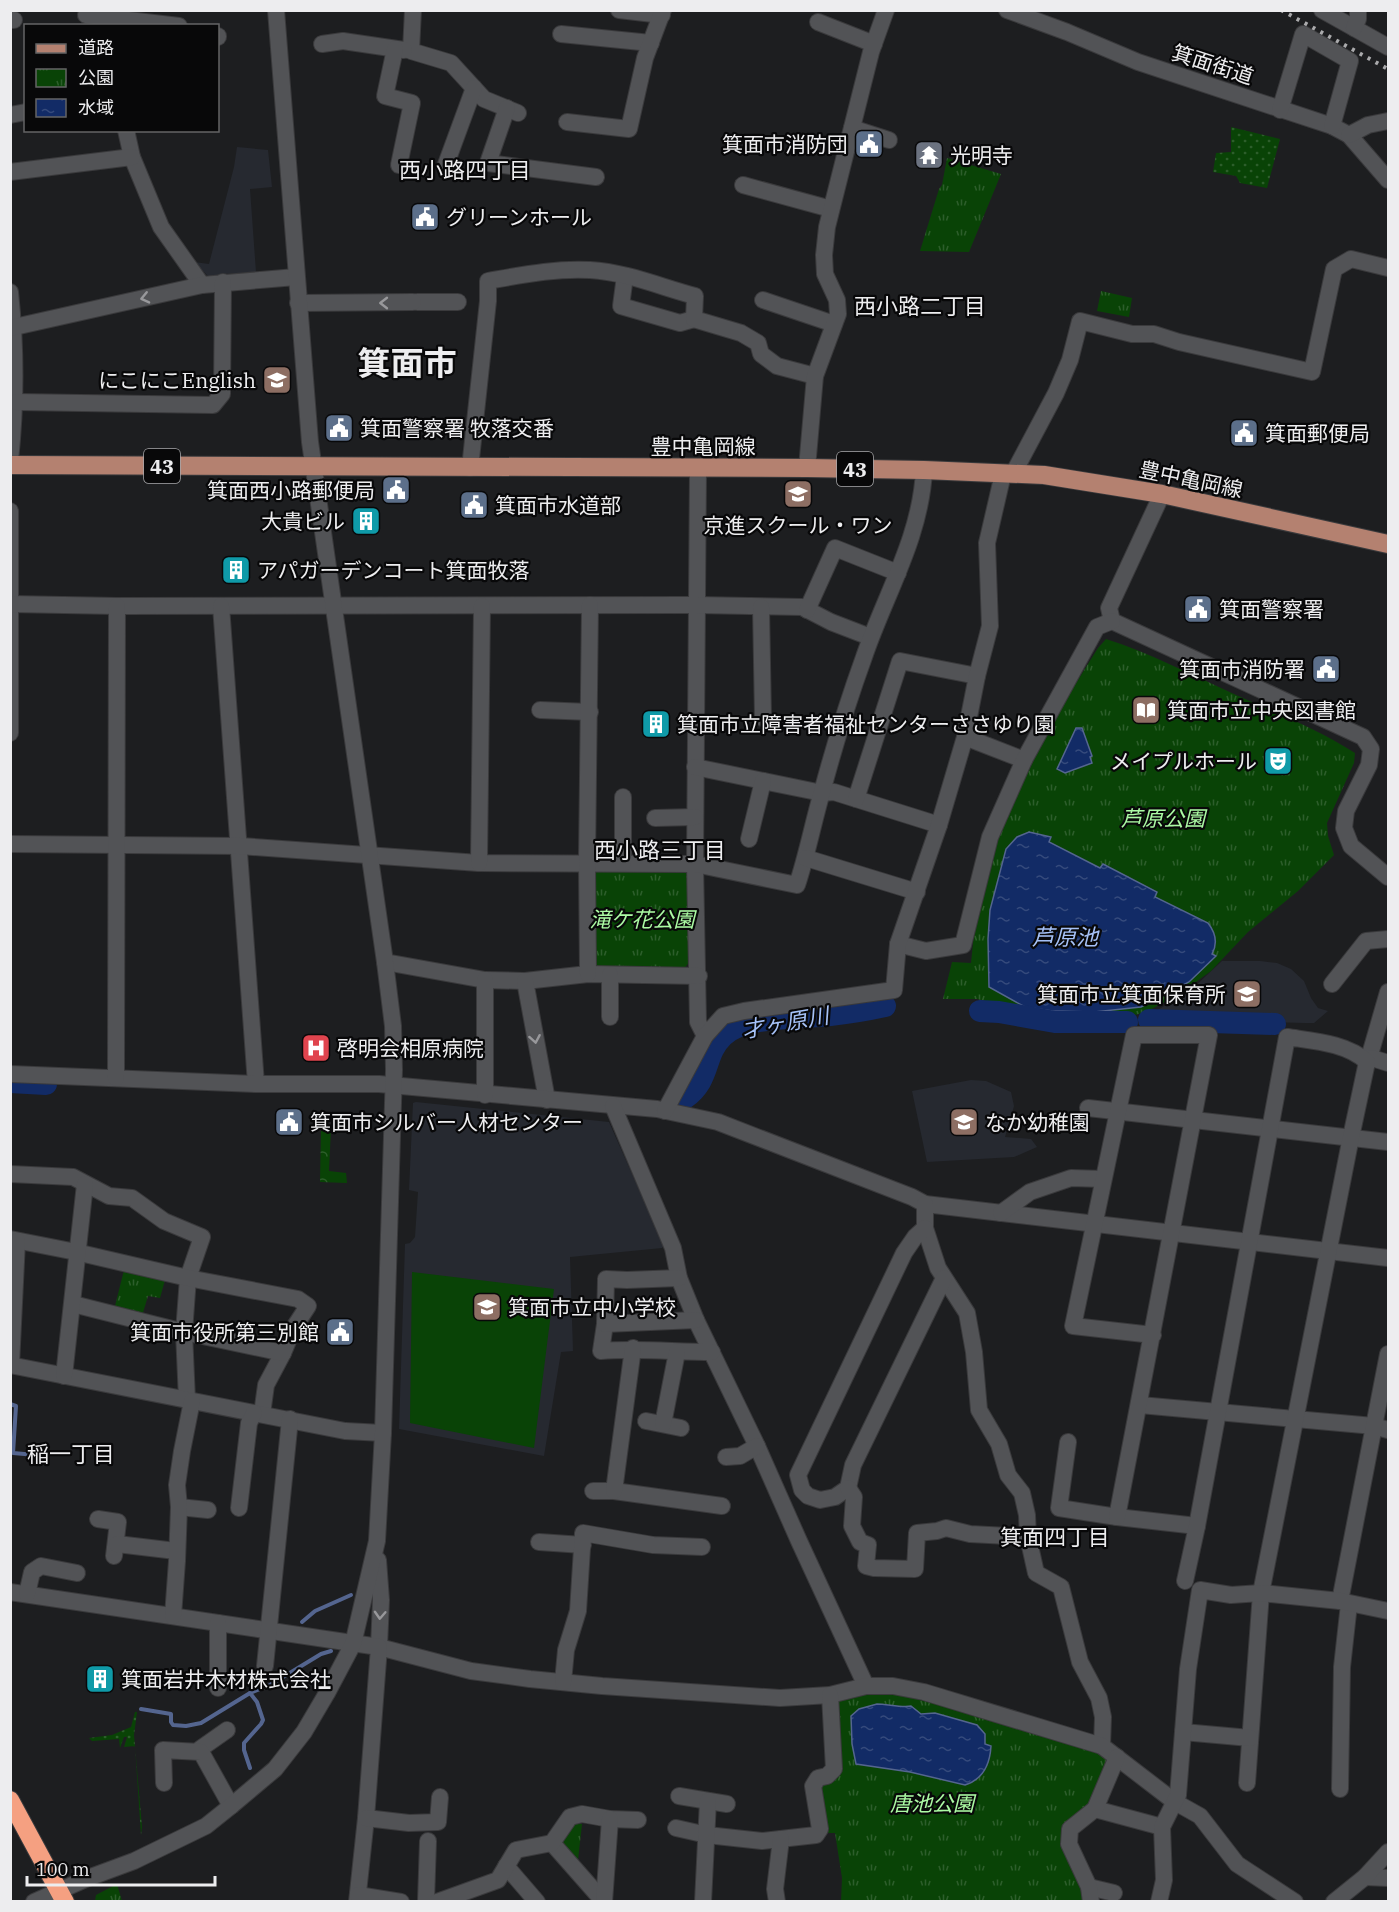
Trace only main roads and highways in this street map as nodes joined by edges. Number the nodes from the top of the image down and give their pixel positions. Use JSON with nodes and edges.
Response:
{"nodes":[{"id":1,"x":10,"y":463,"type":"edge"},
{"id":2,"x":1389,"y":544,"type":"edge"},
{"id":3,"x":10,"y":1800,"type":"edge"},
{"id":4,"x":62,"y":1896,"type":"edge"}],
"edges":[{"from":1,"to":2,"type":"main road","name":"豊中亀岡線","number":"43"},
{"from":3,"to":4,"type":"highway"}]}
